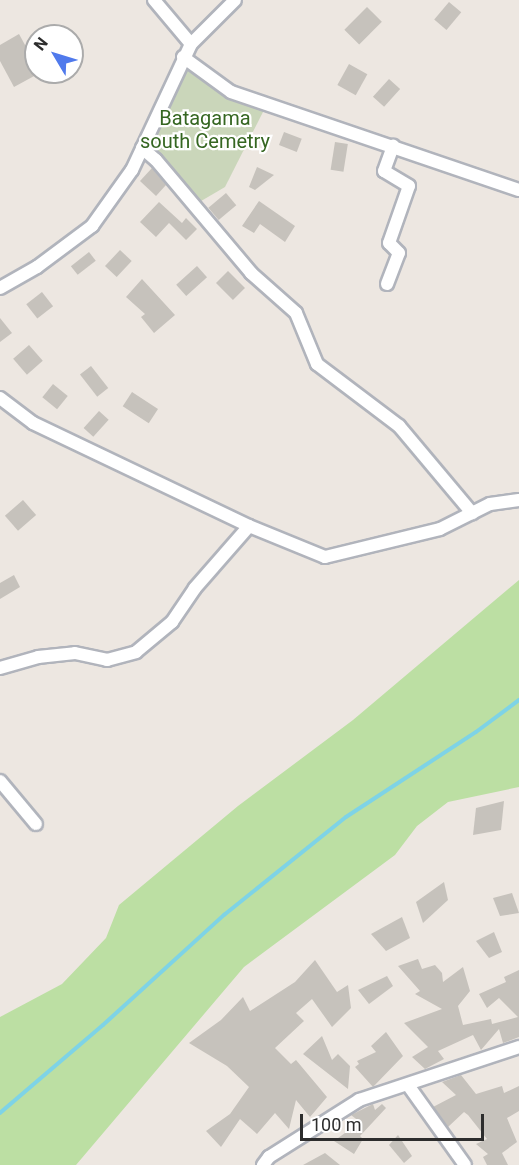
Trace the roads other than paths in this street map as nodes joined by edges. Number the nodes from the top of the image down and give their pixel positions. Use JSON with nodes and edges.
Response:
{"nodes":[{"id":1,"x":154,"y":0,"type":"edge"},
{"id":2,"x":235,"y":0,"type":"edge"},
{"id":3,"x":191,"y":44,"type":"junction"},
{"id":4,"x":183,"y":57,"type":"junction"},
{"id":5,"x":393,"y":146,"type":"junction"},
{"id":6,"x":142,"y":148,"type":"junction"},
{"id":7,"x":519,"y":190,"type":"edge"},
{"id":8,"x":387,"y":284,"type":"dead end"},
{"id":9,"x":0,"y":288,"type":"edge"},
{"id":10,"x":0,"y":398,"type":"edge"},
{"id":11,"x":519,"y":500,"type":"edge"},
{"id":12,"x":472,"y":513,"type":"junction"},
{"id":13,"x":249,"y":526,"type":"junction"},
{"id":14,"x":0,"y":668,"type":"edge"},
{"id":15,"x":0,"y":781,"type":"edge"},
{"id":16,"x":36,"y":824,"type":"dead end"},
{"id":17,"x":519,"y":1047,"type":"edge"},
{"id":18,"x":408,"y":1084,"type":"junction"},
{"id":19,"x":263,"y":1165,"type":"edge"},
{"id":20,"x":465,"y":1165,"type":"edge"}],
"edges":[{"from":1,"to":3,"type":"street"},
{"from":2,"to":3,"type":"street"},
{"from":3,"to":4,"type":"street"},
{"from":4,"to":5,"type":"street"},
{"from":4,"to":6,"type":"street"},
{"from":5,"to":7,"type":"street"},
{"from":5,"to":8,"type":"street"},
{"from":6,"to":9,"type":"street"},
{"from":6,"to":12,"type":"street"},
{"from":10,"to":13,"type":"street"},
{"from":11,"to":12,"type":"street"},
{"from":12,"to":13,"type":"street"},
{"from":13,"to":14,"type":"street"},
{"from":15,"to":16,"type":"street"},
{"from":17,"to":18,"type":"street"},
{"from":18,"to":19,"type":"street"},
{"from":18,"to":20,"type":"street"}]}
